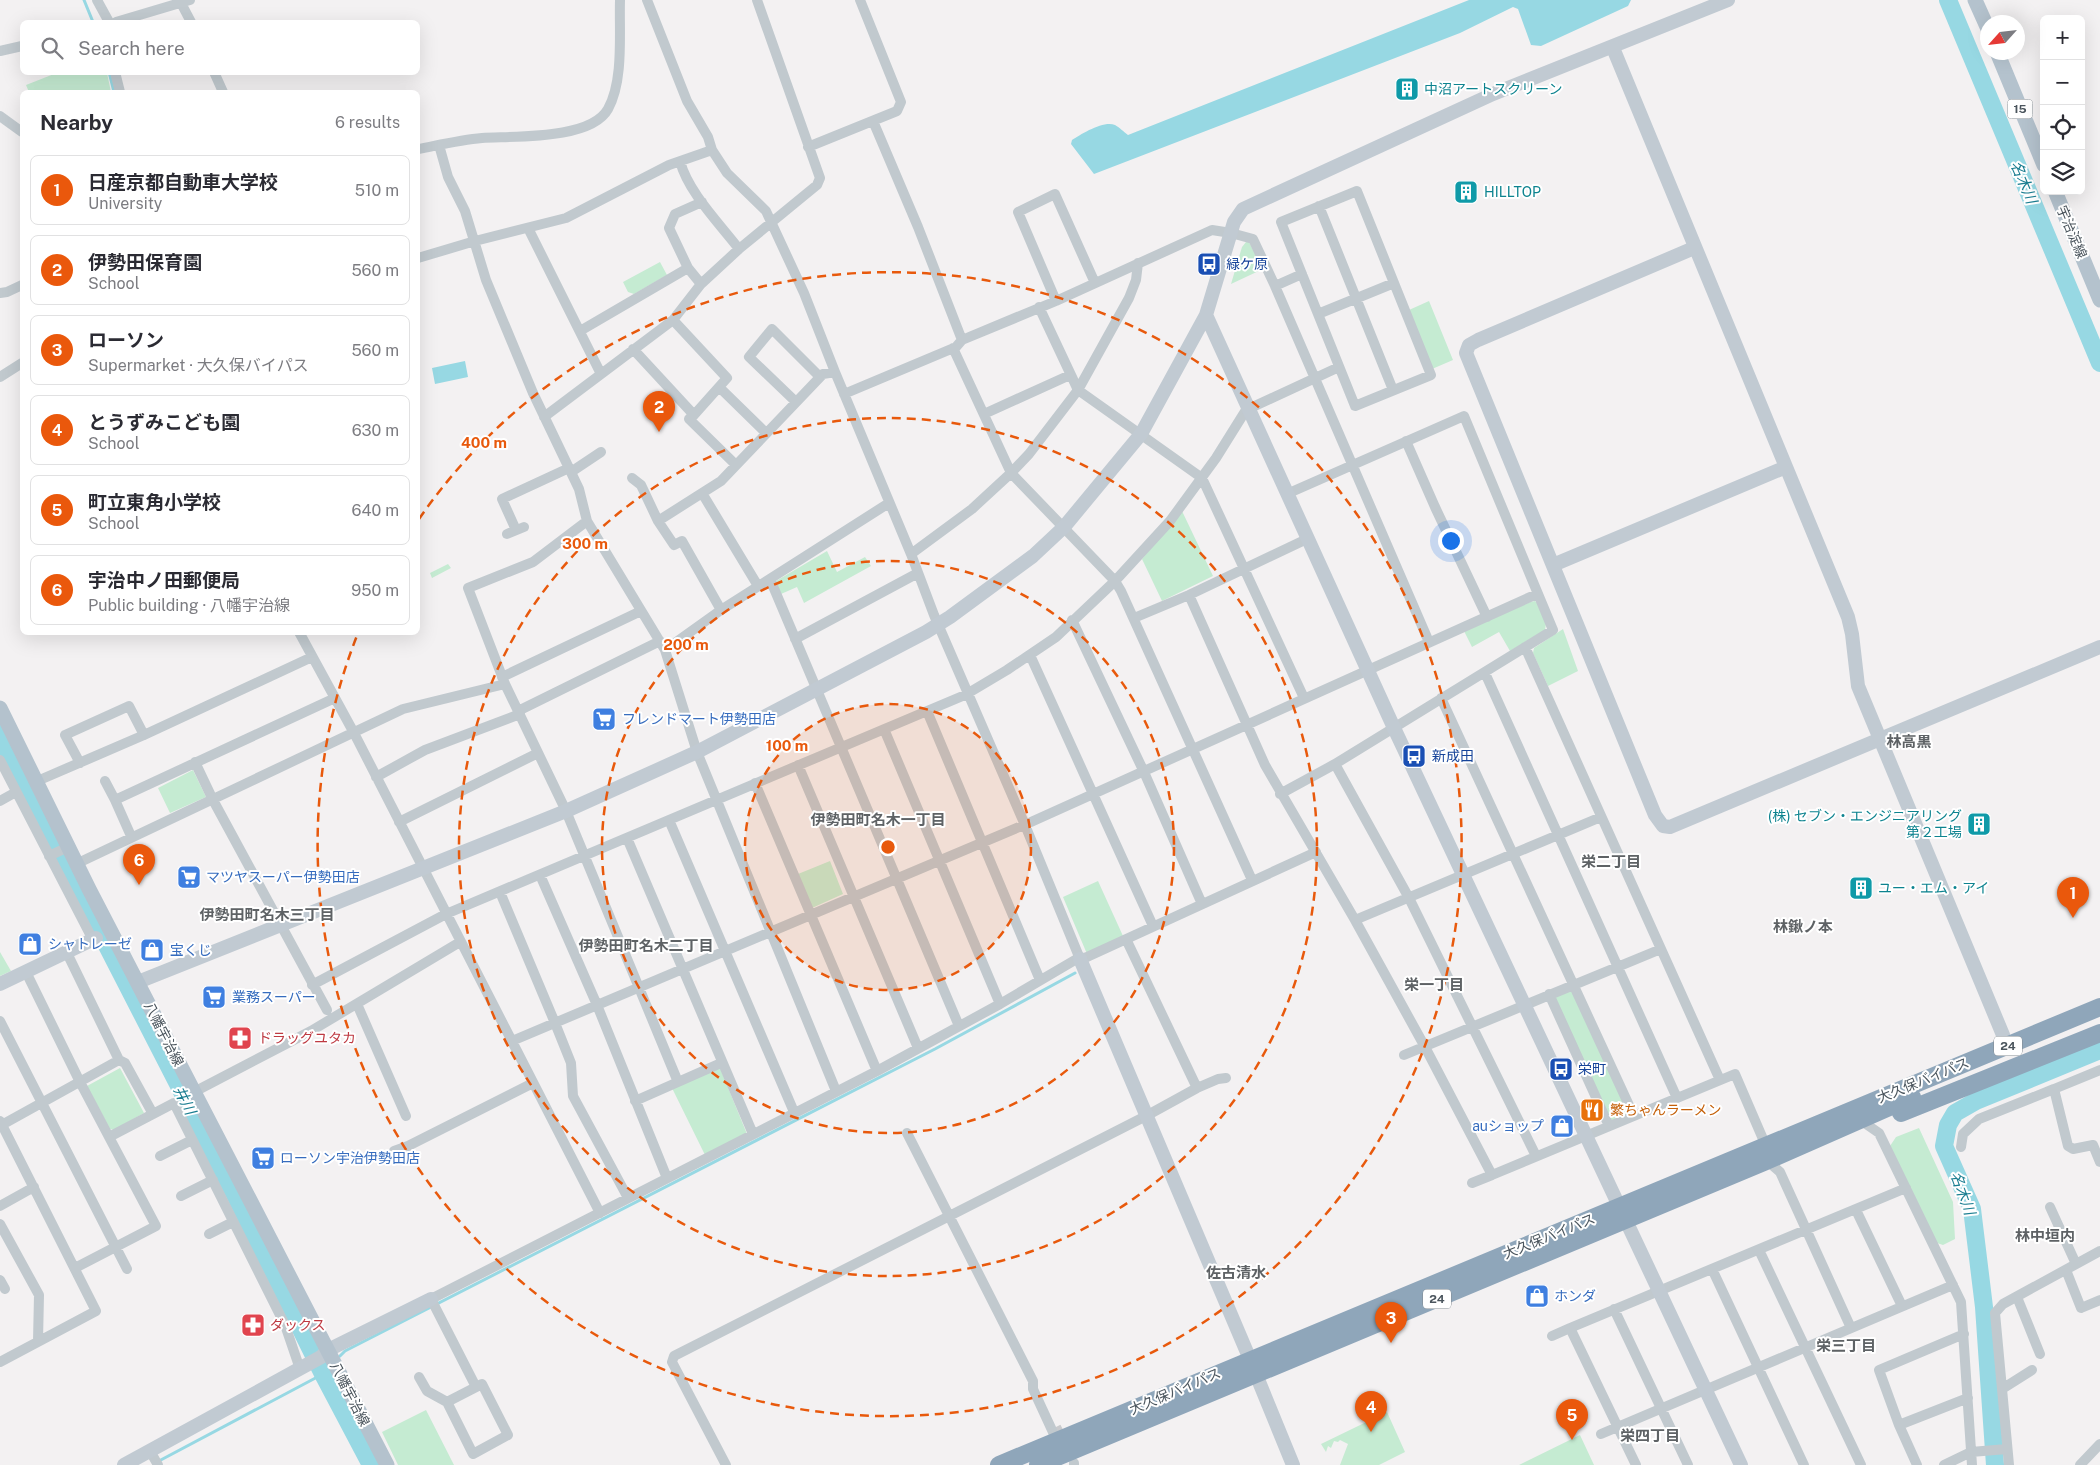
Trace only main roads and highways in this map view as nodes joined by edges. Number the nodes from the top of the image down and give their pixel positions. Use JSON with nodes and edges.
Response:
{"nodes":[{"id":1,"x":1975,"y":0,"type":"edge"},
{"id":2,"x":1982,"y":15,"type":"edge"},
{"id":3,"x":2000,"y":60,"type":"edge"},
{"id":4,"x":2040,"y":154,"type":"edge"},
{"id":5,"x":2057,"y":195,"type":"edge"},
{"id":6,"x":2098,"y":291,"type":"edge"},
{"id":7,"x":0,"y":708,"type":"edge"},
{"id":8,"x":2100,"y":995,"type":"edge"},
{"id":9,"x":2100,"y":1007,"type":"edge"},
{"id":10,"x":2100,"y":1020,"type":"edge"},
{"id":11,"x":2100,"y":1033,"type":"edge"},
{"id":12,"x":1917,"y":1089,"type":"junction"},
{"id":13,"x":1814,"y":1126,"type":"junction"},
{"id":14,"x":1835,"y":1132,"type":"junction"},
{"id":15,"x":1765,"y":1154,"type":"junction"},
{"id":16,"x":1065,"y":1453,"type":"edge"},
{"id":17,"x":387,"y":1465,"type":"edge"},
{"id":18,"x":999,"y":1465,"type":"edge"},
{"id":19,"x":1038,"y":1465,"type":"edge"}],
"edges":[{"from":1,"to":2,"type":"main road"},
{"from":3,"to":4,"type":"main road","number":"15"},
{"from":5,"to":6,"type":"main road","name":"宇治淀線"},
{"from":7,"to":17,"type":"main road","name":"八幡宇治線"},
{"from":8,"to":13,"type":"highway"},
{"from":9,"to":12,"type":"highway","name":"大久保バイパス","number":"24"},
{"from":10,"to":12,"type":"highway","name":"大久保バイパス","number":"24"},
{"from":11,"to":14,"type":"highway"},
{"from":12,"to":13,"type":"highway","name":"大久保バイパス","number":"24"},
{"from":12,"to":14,"type":"highway","name":"大久保バイパス","number":"24"},
{"from":13,"to":15,"type":"highway","name":"大久保バイパス","number":"24"},
{"from":14,"to":15,"type":"highway","name":"大久保バイパス","number":"24"},
{"from":15,"to":16,"type":"highway","name":"大久保バイパス","number":"24"},
{"from":16,"to":18,"type":"highway","name":"大久保バイパス","number":"24"},
{"from":16,"to":19,"type":"highway","name":"大久保バイパス","number":"24"}]}
